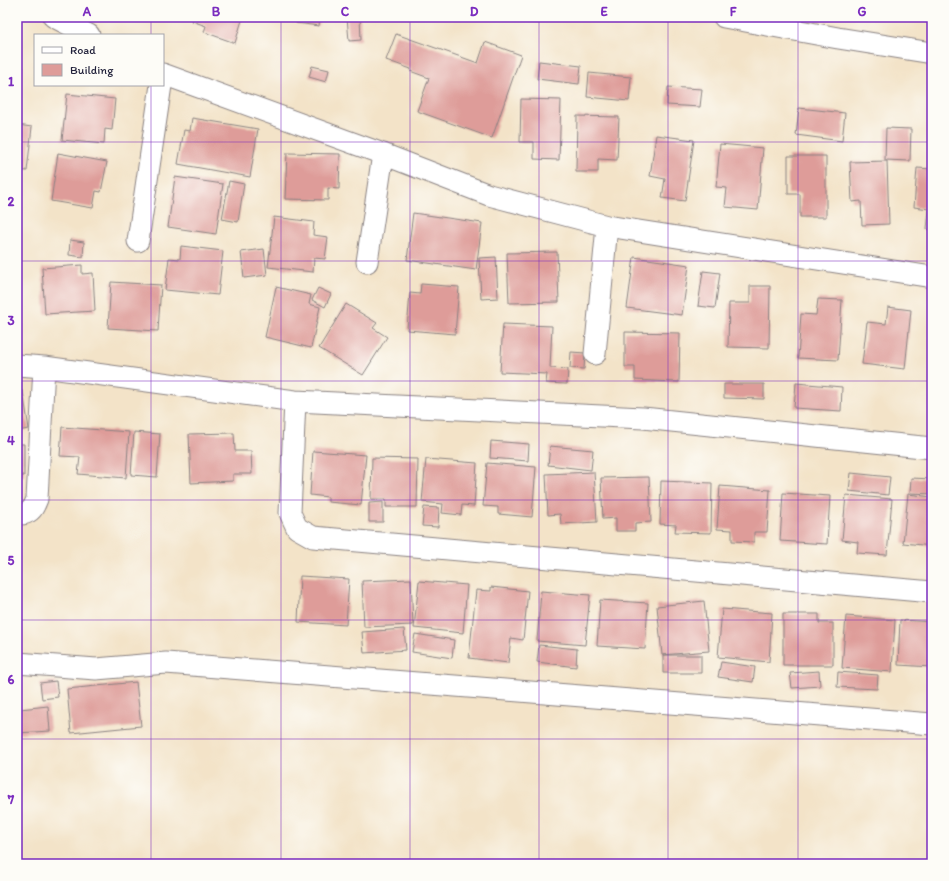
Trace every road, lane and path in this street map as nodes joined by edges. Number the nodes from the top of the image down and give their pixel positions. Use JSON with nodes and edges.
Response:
{"nodes":[{"id":1,"x":54,"y":17,"type":"edge"},
{"id":2,"x":724,"y":17,"type":"edge"},
{"id":3,"x":87,"y":34,"type":"edge"},
{"id":4,"x":932,"y":53,"type":"edge"},
{"id":5,"x":164,"y":74,"type":"edge"},
{"id":6,"x":161,"y":86,"type":"edge"},
{"id":7,"x":383,"y":154,"type":"junction"},
{"id":8,"x":607,"y":226,"type":"junction"},
{"id":9,"x":138,"y":241,"type":"dead end"},
{"id":10,"x":367,"y":262,"type":"dead end"},
{"id":11,"x":932,"y":277,"type":"edge"},
{"id":12,"x":595,"y":354,"type":"dead end"},
{"id":13,"x":17,"y":365,"type":"edge"},
{"id":14,"x":44,"y":367,"type":"junction"},
{"id":15,"x":295,"y":402,"type":"junction"},
{"id":16,"x":932,"y":448,"type":"edge"},
{"id":17,"x":17,"y":514,"type":"edge"},
{"id":18,"x":932,"y":592,"type":"edge"},
{"id":19,"x":17,"y":663,"type":"edge"},
{"id":20,"x":932,"y":724,"type":"edge"}],
"edges":[{"from":1,"to":3,"type":"street"},
{"from":2,"to":4,"type":"street"},
{"from":5,"to":7,"type":"street"},
{"from":6,"to":9,"type":"street"},
{"from":7,"to":8,"type":"street"},
{"from":7,"to":10,"type":"street"},
{"from":8,"to":11,"type":"street"},
{"from":8,"to":12,"type":"street"},
{"from":13,"to":14,"type":"street"},
{"from":14,"to":15,"type":"street"},
{"from":14,"to":17,"type":"street"},
{"from":15,"to":16,"type":"street"},
{"from":15,"to":18,"type":"street"},
{"from":19,"to":20,"type":"street"}]}
